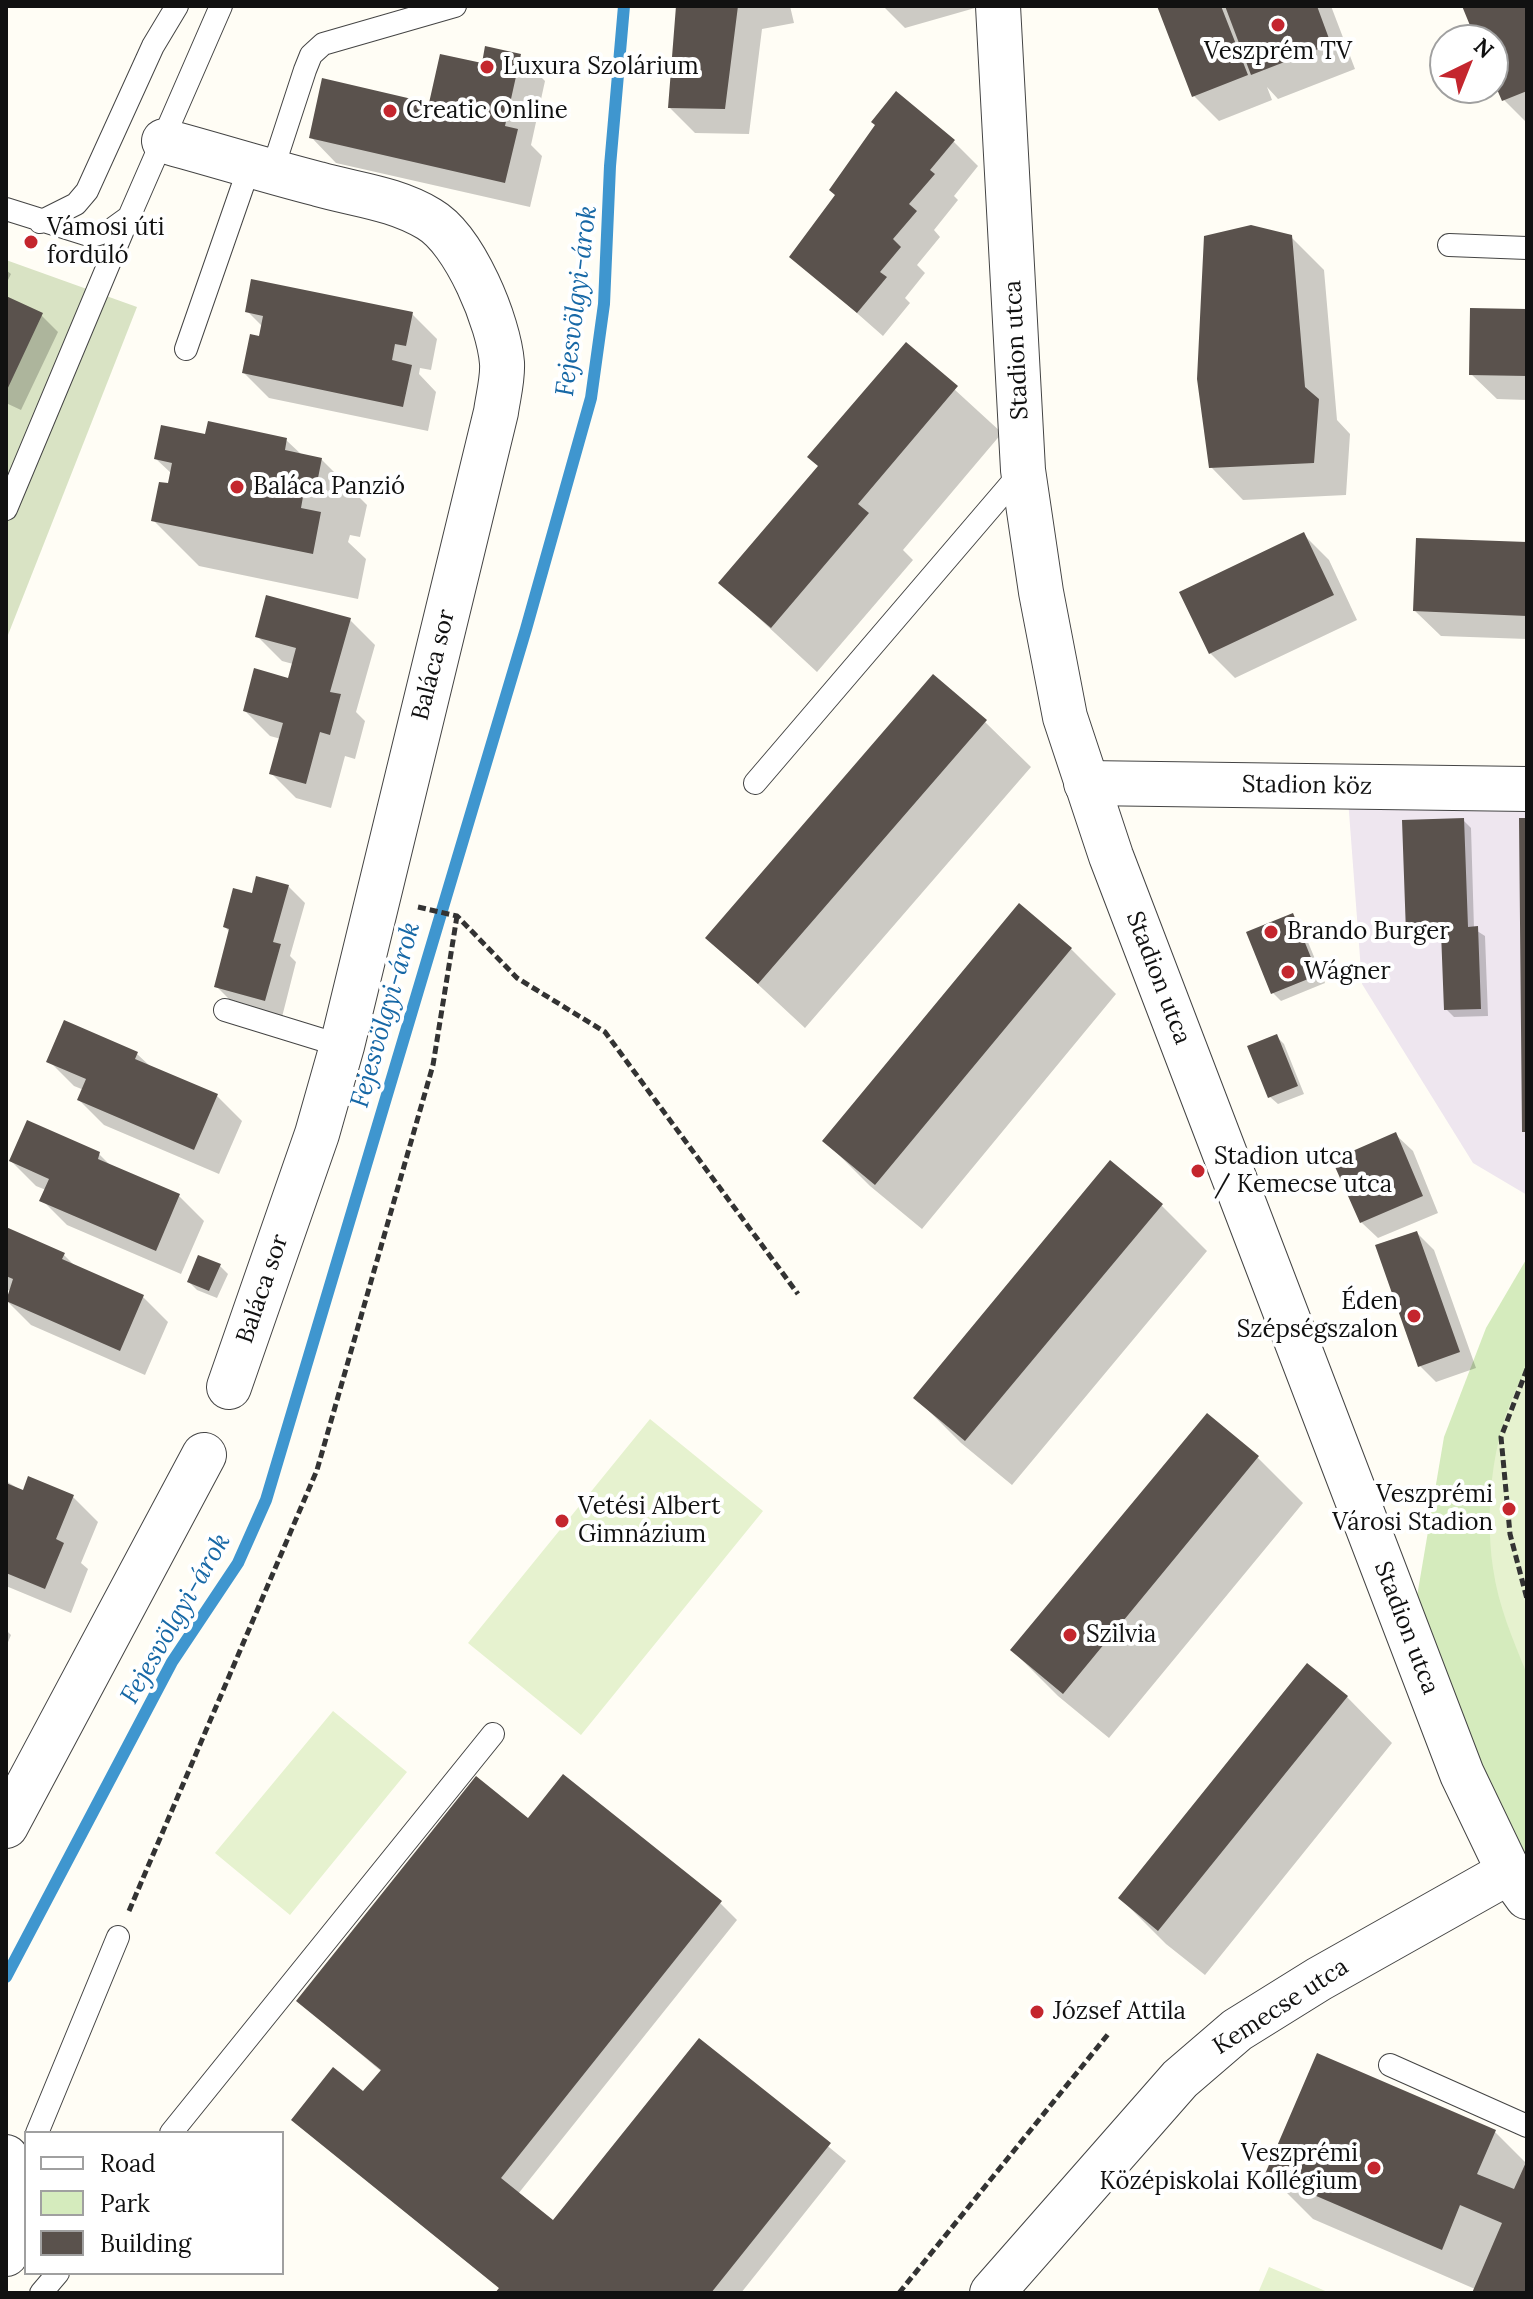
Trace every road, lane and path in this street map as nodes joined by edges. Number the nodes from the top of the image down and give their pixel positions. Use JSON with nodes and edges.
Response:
{"nodes":[{"id":1,"x":177,"y":6,"type":"edge"},
{"id":2,"x":221,"y":6,"type":"edge"},
{"id":3,"x":455,"y":6,"type":"edge"},
{"id":4,"x":998,"y":6,"type":"edge"},
{"id":5,"x":164,"y":141,"type":"junction"},
{"id":6,"x":261,"y":168,"type":"junction"},
{"id":7,"x":6,"y":209,"type":"edge"},
{"id":8,"x":129,"y":217,"type":"junction"},
{"id":9,"x":40,"y":222,"type":"junction"},
{"id":10,"x":1449,"y":245,"type":"dead end"},
{"id":11,"x":1527,"y":248,"type":"edge"},
{"id":12,"x":186,"y":349,"type":"dead end"},
{"id":13,"x":1023,"y":470,"type":"junction"},
{"id":14,"x":6,"y":509,"type":"edge"},
{"id":15,"x":755,"y":783,"type":"dead end"},
{"id":16,"x":1086,"y":783,"type":"junction"},
{"id":17,"x":1527,"y":789,"type":"edge"},
{"id":18,"x":417,"y":907,"type":"dead end"},
{"id":19,"x":457,"y":916,"type":"junction"},
{"id":20,"x":225,"y":1010,"type":"dead end"},
{"id":21,"x":342,"y":1046,"type":"junction"},
{"id":22,"x":798,"y":1294,"type":"dead end"},
{"id":23,"x":1527,"y":1369,"type":"edge"},
{"id":24,"x":229,"y":1387,"type":"dead end"},
{"id":25,"x":204,"y":1455,"type":"dead end"},
{"id":26,"x":1527,"y":1599,"type":"edge"},
{"id":27,"x":493,"y":1734,"type":"dead end"},
{"id":28,"x":6,"y":1826,"type":"edge"},
{"id":29,"x":1518,"y":1884,"type":"edge"},
{"id":30,"x":118,"y":1937,"type":"joint"},
{"id":31,"x":1109,"y":2033,"type":"dead end"},
{"id":32,"x":1390,"y":2065,"type":"dead end"},
{"id":33,"x":1527,"y":2126,"type":"edge"},
{"id":34,"x":38,"y":2131,"type":"edge"},
{"id":35,"x":173,"y":2131,"type":"edge"},
{"id":36,"x":17,"y":2165,"type":"edge"},
{"id":37,"x":6,"y":2254,"type":"edge"},
{"id":38,"x":56,"y":2275,"type":"edge"},
{"id":39,"x":41,"y":2293,"type":"edge"},
{"id":40,"x":899,"y":2293,"type":"edge"},
{"id":41,"x":992,"y":2293,"type":"edge"}],
"edges":[{"from":1,"to":9,"type":"lane"},
{"from":2,"to":5,"type":"lane"},
{"from":3,"to":6,"type":"lane"},
{"from":4,"to":13,"type":"street","name":"Stadion utca"},
{"from":5,"to":6,"type":"street","name":"Baláca sor"},
{"from":5,"to":8,"type":"lane"},
{"from":6,"to":12,"type":"lane"},
{"from":6,"to":21,"type":"street","name":"Baláca sor"},
{"from":7,"to":9,"type":"lane"},
{"from":8,"to":9,"type":"lane"},
{"from":8,"to":14,"type":"lane"},
{"from":10,"to":11,"type":"lane"},
{"from":13,"to":15,"type":"lane"},
{"from":13,"to":16,"type":"street","name":"Stadion utca"},
{"from":16,"to":17,"type":"street","name":"Stadion köz"},
{"from":16,"to":29,"type":"street","name":"Stadion utca"},
{"from":18,"to":19,"type":"path"},
{"from":19,"to":22,"type":"path"},
{"from":19,"to":30,"type":"path"},
{"from":20,"to":21,"type":"lane"},
{"from":21,"to":24,"type":"street","name":"Baláca sor"},
{"from":23,"to":26,"type":"path"},
{"from":25,"to":28,"type":"street"},
{"from":27,"to":35,"type":"lane"},
{"from":29,"to":41,"type":"street","name":"Kemecse utca"},
{"from":30,"to":34,"type":"lane"},
{"from":31,"to":40,"type":"path"},
{"from":32,"to":33,"type":"lane"},
{"from":36,"to":37,"type":"street"},
{"from":38,"to":39,"type":"lane"}]}
